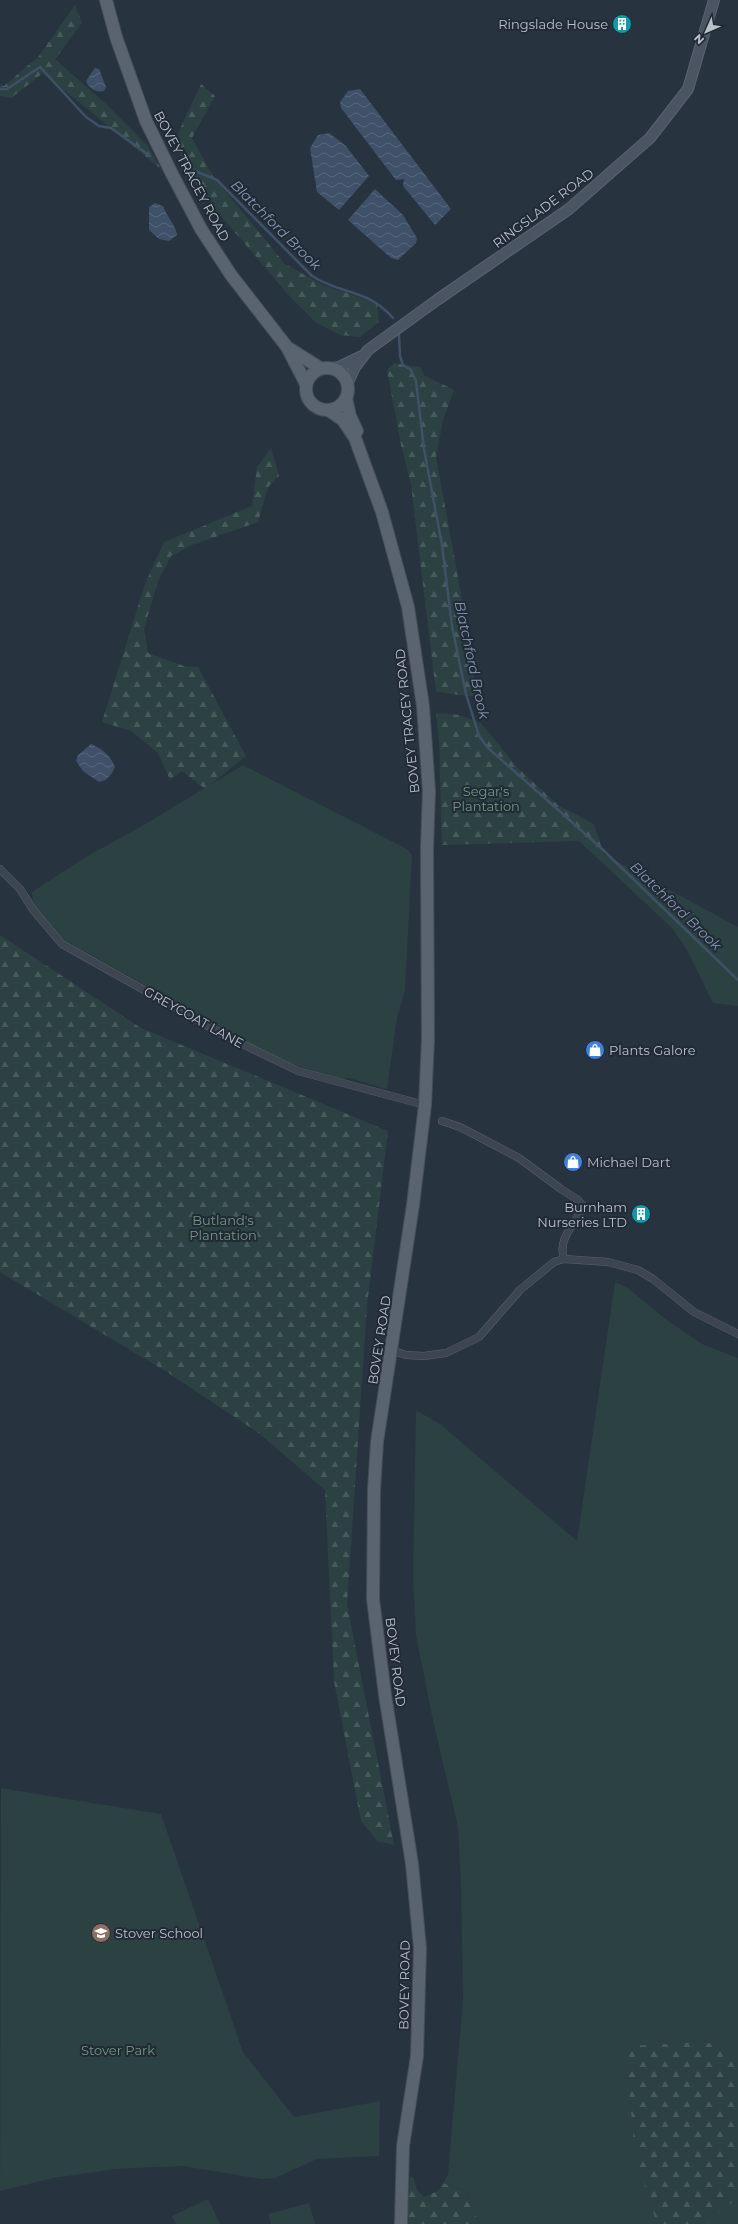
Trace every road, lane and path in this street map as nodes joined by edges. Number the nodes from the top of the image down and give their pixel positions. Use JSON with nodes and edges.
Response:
{"nodes":[{"id":1,"x":106,"y":0,"type":"edge"},
{"id":2,"x":714,"y":0,"type":"edge"},
{"id":3,"x":287,"y":347,"type":"junction"},
{"id":4,"x":362,"y":356,"type":"junction"},
{"id":5,"x":320,"y":368,"type":"junction"},
{"id":6,"x":333,"y":368,"type":"junction"},
{"id":7,"x":348,"y":382,"type":"junction"},
{"id":8,"x":306,"y":384,"type":"junction"},
{"id":9,"x":346,"y":398,"type":"junction"},
{"id":10,"x":328,"y":410,"type":"junction"},
{"id":11,"x":355,"y":438,"type":"junction"},
{"id":12,"x":0,"y":869,"type":"edge"},
{"id":13,"x":425,"y":1105,"type":"junction"},
{"id":14,"x":442,"y":1121,"type":"dead end"},
{"id":15,"x":564,"y":1259,"type":"junction"},
{"id":16,"x":738,"y":1334,"type":"edge"},
{"id":17,"x":391,"y":1350,"type":"junction"},
{"id":18,"x":401,"y":2224,"type":"edge"}],
"edges":[{"from":1,"to":3,"type":"main road","name":"BOVEY TRACEY ROAD"},
{"from":2,"to":4,"type":"street","name":"RINGSLADE ROAD"},
{"from":3,"to":5,"type":"main road","name":"BOVEY TRACEY ROAD"},
{"from":3,"to":8,"type":"main road","name":"BOVEY TRACEY ROAD"},
{"from":4,"to":6,"type":"street","name":"RINGSLADE ROAD"},
{"from":4,"to":7,"type":"street","name":"RINGSLADE ROAD"},
{"from":5,"to":6,"type":"main road"},
{"from":5,"to":8,"type":"main road"},
{"from":6,"to":7,"type":"main road"},
{"from":7,"to":9,"type":"main road"},
{"from":8,"to":10,"type":"main road"},
{"from":9,"to":10,"type":"main road"},
{"from":9,"to":11,"type":"main road","name":"BOVEY TRACEY ROAD"},
{"from":10,"to":11,"type":"main road","name":"BOVEY TRACEY ROAD"},
{"from":11,"to":13,"type":"main road","name":"BOVEY TRACEY ROAD"},
{"from":12,"to":13,"type":"street","name":"GREYCOAT LANE"},
{"from":13,"to":17,"type":"main road","name":"BOVEY ROAD"},
{"from":14,"to":15,"type":"street"},
{"from":15,"to":16,"type":"street"},
{"from":15,"to":17,"type":"street"},
{"from":17,"to":18,"type":"main road","name":"BOVEY ROAD"}]}
